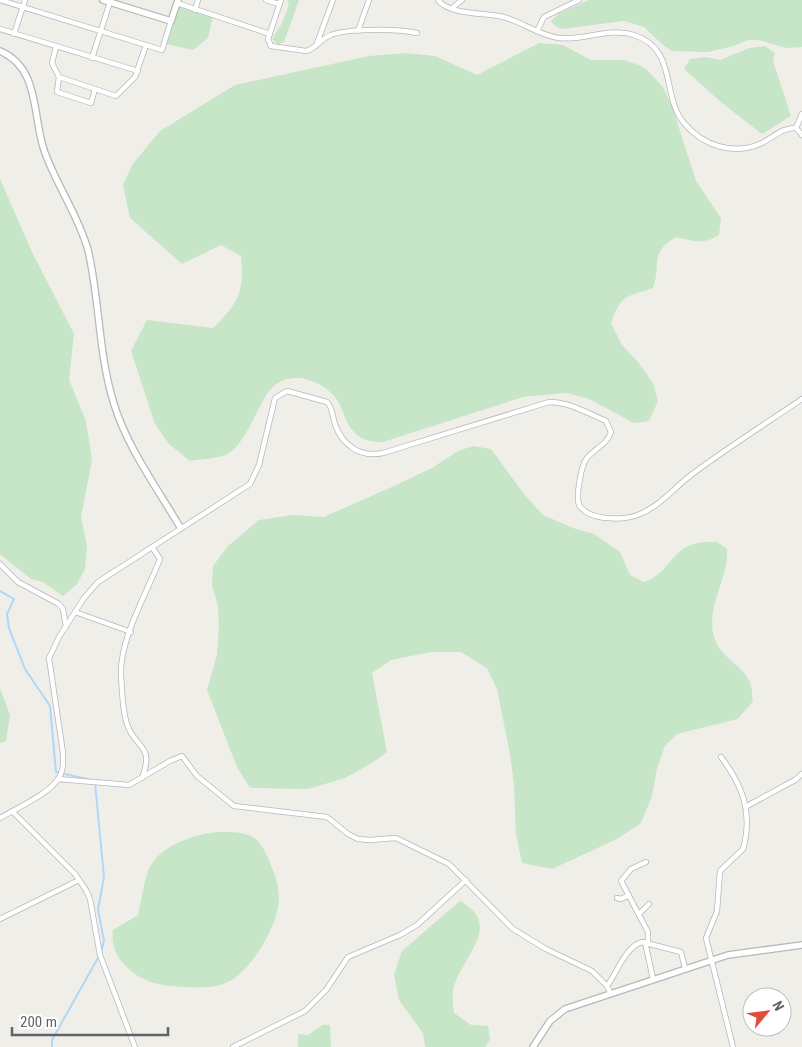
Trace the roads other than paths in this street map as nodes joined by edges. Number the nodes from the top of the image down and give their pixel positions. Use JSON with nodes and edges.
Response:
{"nodes":[{"id":1,"x":0,"y":0,"type":"edge"},
{"id":2,"x":25,"y":0,"type":"edge"},
{"id":3,"x":198,"y":0,"type":"edge"},
{"id":4,"x":266,"y":0,"type":"edge"},
{"id":5,"x":333,"y":0,"type":"edge"},
{"id":6,"x":370,"y":0,"type":"edge"},
{"id":7,"x":438,"y":0,"type":"edge"},
{"id":8,"x":462,"y":0,"type":"edge"},
{"id":9,"x":579,"y":0,"type":"edge"},
{"id":10,"x":106,"y":1,"type":"edge"},
{"id":11,"x":177,"y":2,"type":"edge"},
{"id":12,"x":280,"y":2,"type":"edge"},
{"id":13,"x":23,"y":8,"type":"junction"},
{"id":14,"x":452,"y":8,"type":"junction"},
{"id":15,"x":195,"y":10,"type":"junction"},
{"id":16,"x":171,"y":21,"type":"junction"},
{"id":17,"x":0,"y":29,"type":"edge"},
{"id":18,"x":101,"y":31,"type":"junction"},
{"id":19,"x":358,"y":31,"type":"junction"},
{"id":20,"x":537,"y":32,"type":"junction"},
{"id":21,"x":416,"y":33,"type":"dead end"},
{"id":22,"x":14,"y":34,"type":"junction"},
{"id":23,"x":270,"y":34,"type":"junction"},
{"id":24,"x":317,"y":44,"type":"junction"},
{"id":25,"x":146,"y":46,"type":"junction"},
{"id":26,"x":56,"y":47,"type":"junction"},
{"id":27,"x":0,"y":51,"type":"edge"},
{"id":28,"x":92,"y":58,"type":"junction"},
{"id":29,"x":138,"y":72,"type":"junction"},
{"id":30,"x":59,"y":78,"type":"junction"},
{"id":31,"x":95,"y":89,"type":"junction"},
{"id":32,"x":802,"y":114,"type":"edge"},
{"id":33,"x":796,"y":128,"type":"junction"},
{"id":34,"x":802,"y":135,"type":"edge"},
{"id":35,"x":802,"y":399,"type":"edge"},
{"id":36,"x":180,"y":527,"type":"junction"},
{"id":37,"x":152,"y":547,"type":"junction"},
{"id":38,"x":0,"y":564,"type":"edge"},
{"id":39,"x":75,"y":612,"type":"junction"},
{"id":40,"x":66,"y":627,"type":"junction"},
{"id":41,"x":131,"y":632,"type":"junction"},
{"id":42,"x":721,"y":757,"type":"dead end"},
{"id":43,"x":802,"y":774,"type":"edge"},
{"id":44,"x":142,"y":778,"type":"junction"},
{"id":45,"x":58,"y":780,"type":"junction"},
{"id":46,"x":747,"y":806,"type":"junction"},
{"id":47,"x":14,"y":812,"type":"junction"},
{"id":48,"x":1,"y":816,"type":"edge"},
{"id":49,"x":646,"y":862,"type":"dead end"},
{"id":50,"x":79,"y":880,"type":"junction"},
{"id":51,"x":466,"y":880,"type":"junction"},
{"id":52,"x":629,"y":895,"type":"junction"},
{"id":53,"x":617,"y":898,"type":"dead end"},
{"id":54,"x":649,"y":904,"type":"dead end"},
{"id":55,"x":639,"y":914,"type":"junction"},
{"id":56,"x":0,"y":919,"type":"edge"},
{"id":57,"x":647,"y":943,"type":"junction"},
{"id":58,"x":802,"y":945,"type":"edge"},
{"id":59,"x":712,"y":960,"type":"junction"},
{"id":60,"x":686,"y":968,"type":"junction"},
{"id":61,"x":653,"y":979,"type":"junction"},
{"id":62,"x":609,"y":989,"type":"junction"},
{"id":63,"x":135,"y":1047,"type":"edge"},
{"id":64,"x":233,"y":1047,"type":"edge"},
{"id":65,"x":533,"y":1047,"type":"edge"},
{"id":66,"x":733,"y":1047,"type":"edge"}],
"edges":[{"from":1,"to":13,"type":"street"},
{"from":2,"to":13,"type":"street"},
{"from":3,"to":15,"type":"street"},
{"from":4,"to":12,"type":"street"},
{"from":5,"to":24,"type":"street"},
{"from":6,"to":19,"type":"street"},
{"from":7,"to":14,"type":"street"},
{"from":8,"to":14,"type":"street"},
{"from":9,"to":20,"type":"street"},
{"from":10,"to":16,"type":"street"},
{"from":10,"to":18,"type":"street"},
{"from":11,"to":15,"type":"street"},
{"from":11,"to":16,"type":"street"},
{"from":12,"to":23,"type":"street"},
{"from":13,"to":18,"type":"street"},
{"from":13,"to":22,"type":"street"},
{"from":14,"to":20,"type":"street"},
{"from":15,"to":23,"type":"street"},
{"from":16,"to":25,"type":"street"},
{"from":17,"to":22,"type":"street"},
{"from":18,"to":25,"type":"street"},
{"from":18,"to":28,"type":"street"},
{"from":19,"to":21,"type":"street"},
{"from":19,"to":24,"type":"street"},
{"from":20,"to":33,"type":"street"},
{"from":22,"to":26,"type":"street"},
{"from":23,"to":24,"type":"street"},
{"from":25,"to":29,"type":"street"},
{"from":26,"to":28,"type":"street"},
{"from":26,"to":30,"type":"street"},
{"from":27,"to":36,"type":"street"},
{"from":28,"to":29,"type":"street"},
{"from":29,"to":31,"type":"street"},
{"from":30,"to":31,"type":"street"},
{"from":30,"to":31,"type":"street"},
{"from":32,"to":33,"type":"street"},
{"from":33,"to":34,"type":"street"},
{"from":35,"to":36,"type":"street"},
{"from":36,"to":37,"type":"street"},
{"from":37,"to":39,"type":"street"},
{"from":37,"to":41,"type":"street"},
{"from":38,"to":40,"type":"street"},
{"from":39,"to":40,"type":"street"},
{"from":39,"to":41,"type":"street"},
{"from":40,"to":45,"type":"street"},
{"from":41,"to":44,"type":"street"},
{"from":42,"to":46,"type":"street"},
{"from":43,"to":46,"type":"street"},
{"from":44,"to":45,"type":"street"},
{"from":44,"to":51,"type":"street"},
{"from":45,"to":47,"type":"street"},
{"from":46,"to":59,"type":"street"},
{"from":47,"to":48,"type":"street"},
{"from":47,"to":50,"type":"street"},
{"from":49,"to":52,"type":"street"},
{"from":50,"to":56,"type":"street"},
{"from":50,"to":63,"type":"street"},
{"from":51,"to":62,"type":"street"},
{"from":51,"to":64,"type":"street"},
{"from":52,"to":53,"type":"street"},
{"from":52,"to":55,"type":"street"},
{"from":54,"to":55,"type":"street"},
{"from":55,"to":57,"type":"street"},
{"from":57,"to":60,"type":"street"},
{"from":57,"to":61,"type":"street"},
{"from":57,"to":62,"type":"street"},
{"from":58,"to":59,"type":"street"},
{"from":59,"to":60,"type":"street"},
{"from":59,"to":66,"type":"street"},
{"from":60,"to":61,"type":"street"},
{"from":61,"to":62,"type":"street"},
{"from":62,"to":65,"type":"street"}]}
